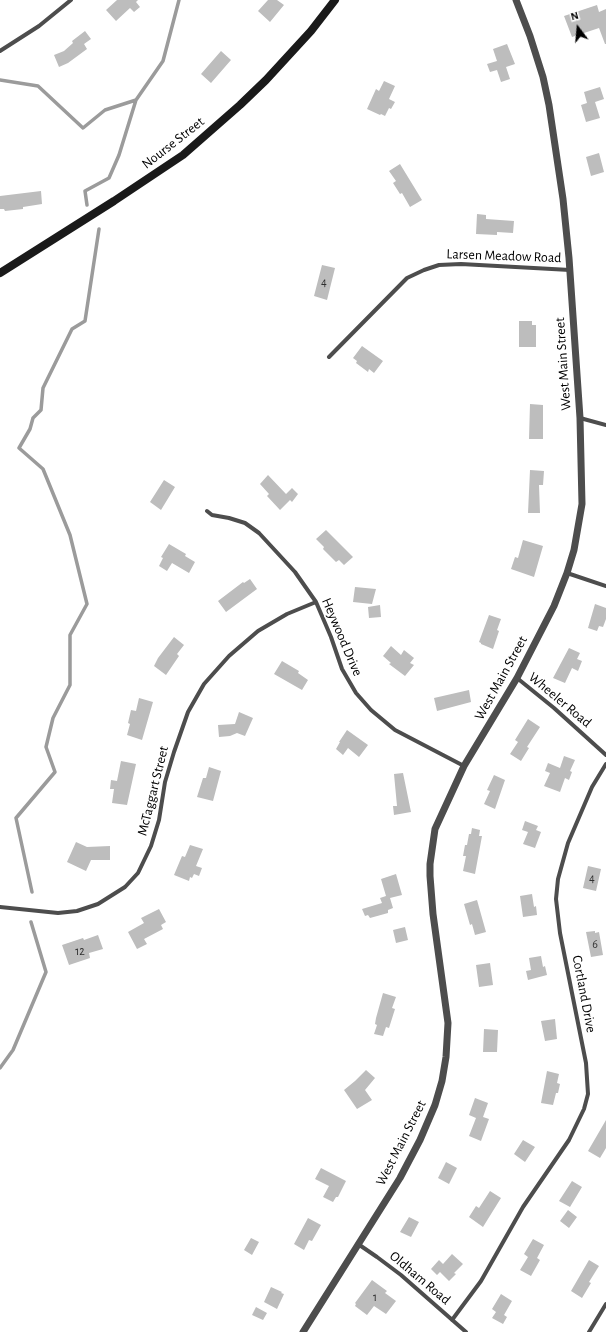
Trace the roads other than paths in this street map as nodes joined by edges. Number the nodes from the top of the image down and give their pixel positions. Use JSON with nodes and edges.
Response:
{"nodes":[{"id":1,"x":71,"y":0,"type":"edge"},
{"id":2,"x":335,"y":0,"type":"edge"},
{"id":3,"x":516,"y":0,"type":"edge"},
{"id":4,"x":0,"y":51,"type":"edge"},
{"id":5,"x":570,"y":270,"type":"junction"},
{"id":6,"x":0,"y":273,"type":"edge"},
{"id":7,"x":329,"y":357,"type":"dead end"},
{"id":8,"x":580,"y":418,"type":"junction"},
{"id":9,"x":606,"y":425,"type":"edge"},
{"id":10,"x":207,"y":511,"type":"dead end"},
{"id":11,"x":567,"y":573,"type":"junction"},
{"id":12,"x":606,"y":586,"type":"edge"},
{"id":13,"x":316,"y":602,"type":"junction"},
{"id":14,"x":517,"y":678,"type":"junction"},
{"id":15,"x":606,"y":755,"type":"edge"},
{"id":16,"x":606,"y":764,"type":"edge"},
{"id":17,"x":464,"y":766,"type":"junction"},
{"id":18,"x":0,"y":907,"type":"edge"},
{"id":19,"x":358,"y":1244,"type":"junction"},
{"id":20,"x":606,"y":1304,"type":"edge"},
{"id":21,"x":452,"y":1320,"type":"junction"},
{"id":22,"x":303,"y":1332,"type":"edge"},
{"id":23,"x":466,"y":1332,"type":"edge"},
{"id":24,"x":589,"y":1332,"type":"edge"}],
"edges":[{"from":1,"to":4,"type":"street"},
{"from":2,"to":6,"type":"main road","name":"Nourse Street"},
{"from":3,"to":5,"type":"street","name":"West Main Street"},
{"from":5,"to":7,"type":"street","name":"Larsen Meadow Road"},
{"from":5,"to":8,"type":"street","name":"West Main Street"},
{"from":8,"to":9,"type":"street"},
{"from":8,"to":11,"type":"street","name":"West Main Street"},
{"from":10,"to":13,"type":"street","name":"Heywood Drive"},
{"from":11,"to":12,"type":"street"},
{"from":11,"to":14,"type":"street","name":"West Main Street"},
{"from":13,"to":17,"type":"street","name":"Heywood Drive"},
{"from":13,"to":18,"type":"street","name":"McTaggart Street"},
{"from":14,"to":15,"type":"street","name":"Wheeler Road"},
{"from":14,"to":17,"type":"street","name":"West Main Street"},
{"from":16,"to":21,"type":"street","name":"Cortland Drive"},
{"from":17,"to":19,"type":"street","name":"West Main Street"},
{"from":19,"to":21,"type":"street","name":"Oldham Road"},
{"from":19,"to":22,"type":"street","name":"West Main Street"},
{"from":20,"to":24,"type":"street"},
{"from":21,"to":23,"type":"street","name":"Oldham Road"}]}
